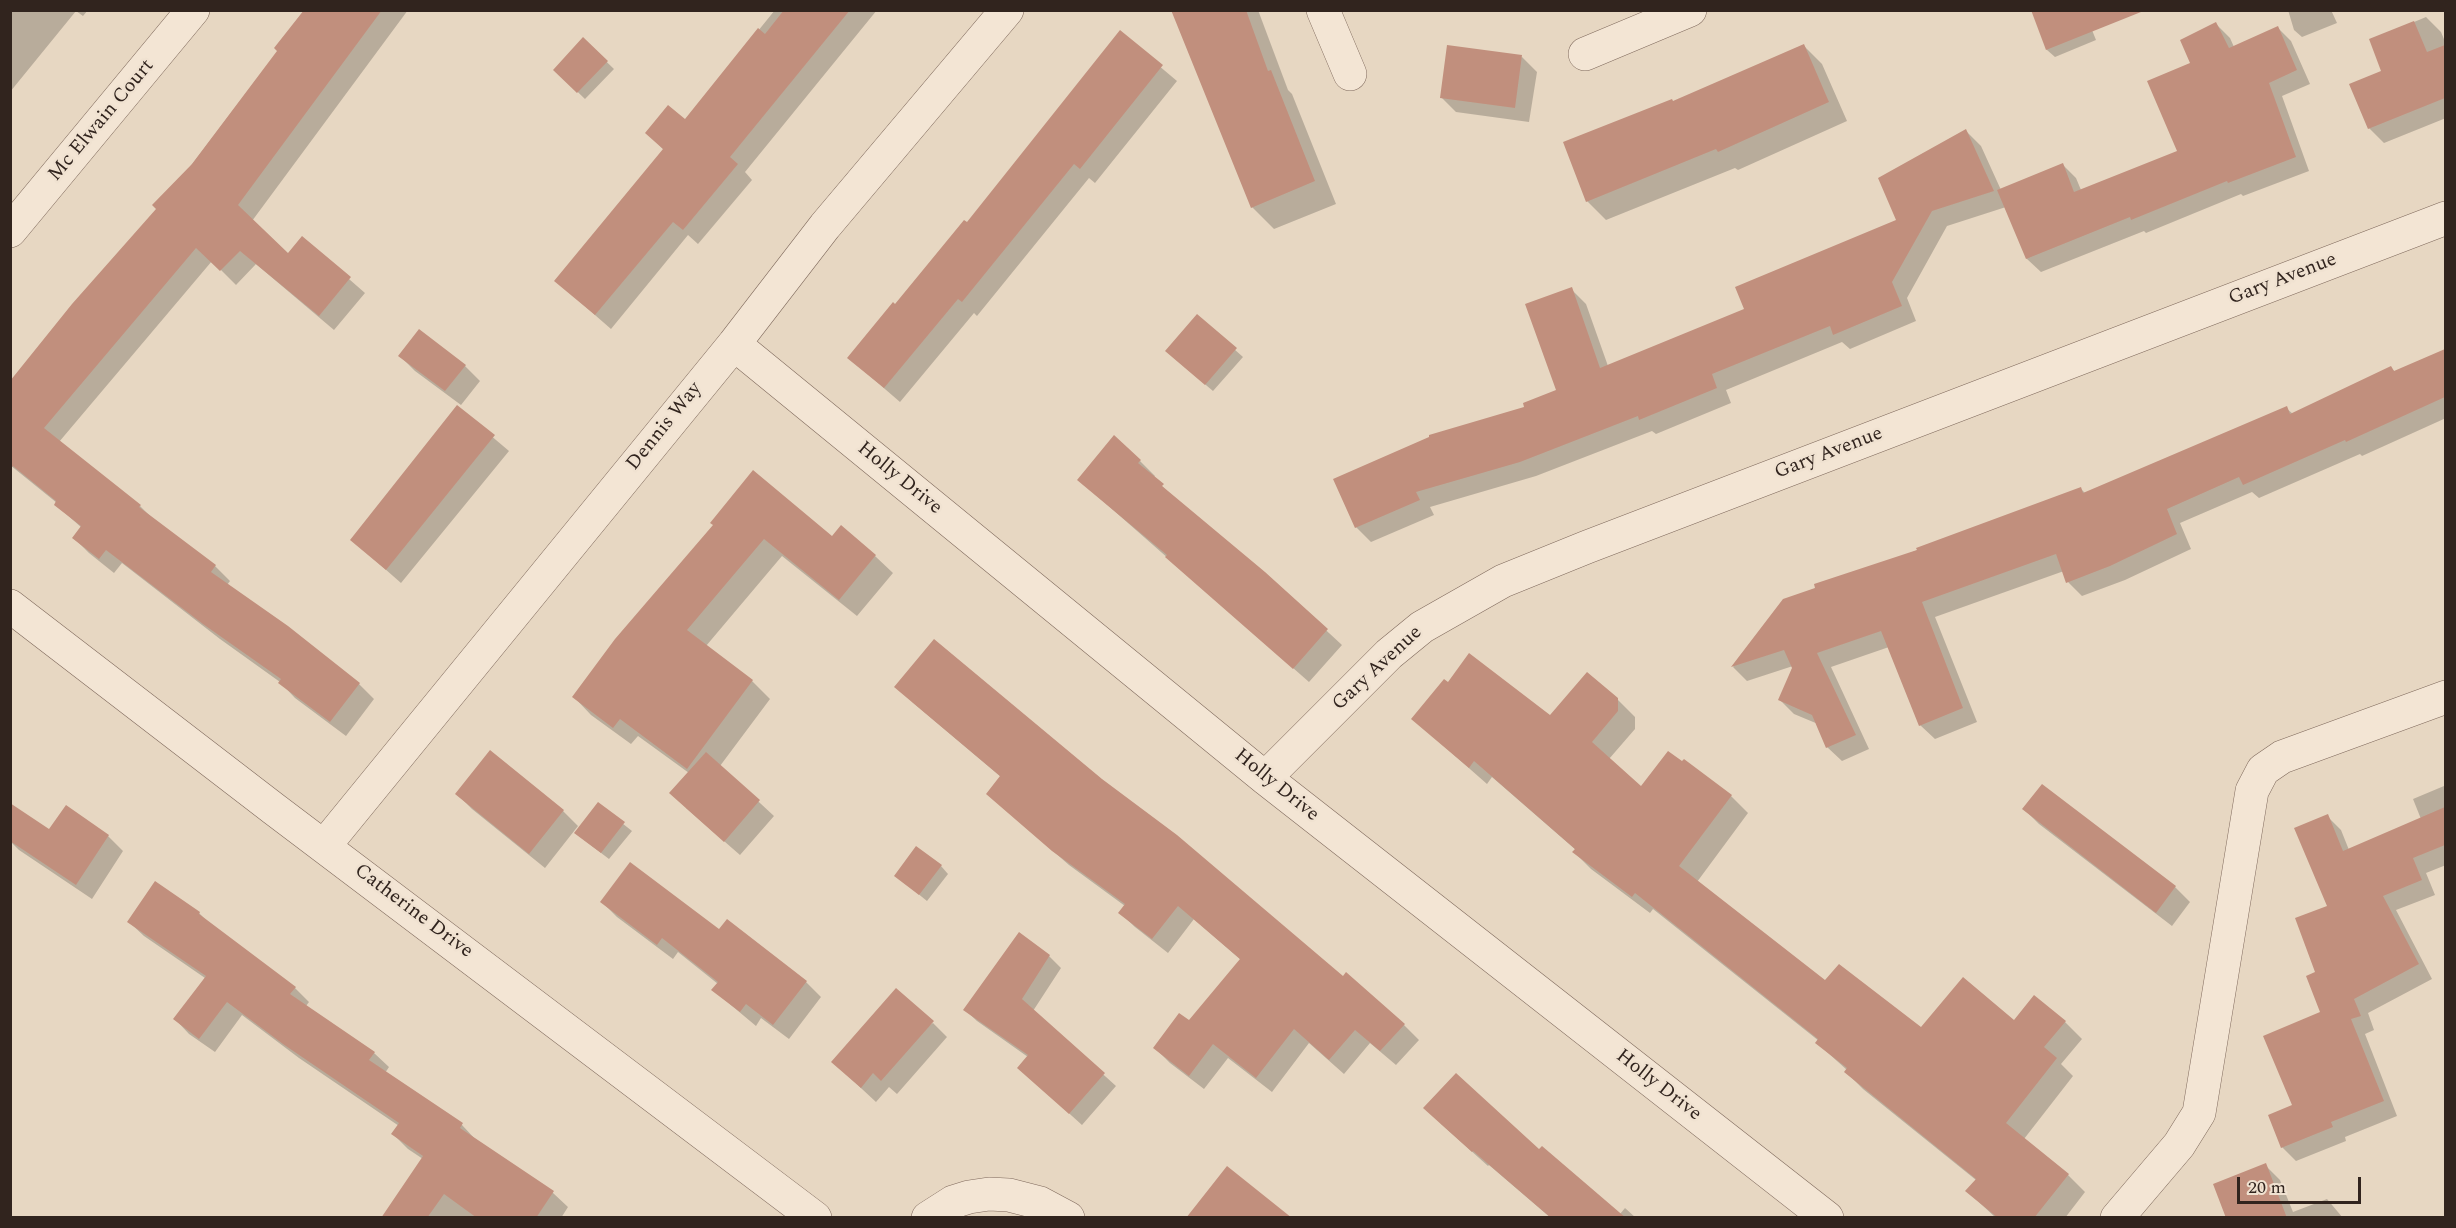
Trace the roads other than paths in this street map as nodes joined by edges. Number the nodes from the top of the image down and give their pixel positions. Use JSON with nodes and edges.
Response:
{"nodes":[{"id":1,"x":193,"y":10,"type":"edge"},
{"id":2,"x":1007,"y":10,"type":"edge"},
{"id":3,"x":1323,"y":10,"type":"edge"},
{"id":4,"x":1690,"y":10,"type":"edge"},
{"id":5,"x":1585,"y":54,"type":"dead end"},
{"id":6,"x":1350,"y":74,"type":"dead end"},
{"id":7,"x":2445,"y":218,"type":"edge"},
{"id":8,"x":10,"y":231,"type":"edge"},
{"id":9,"x":734,"y":344,"type":"junction"},
{"id":10,"x":10,"y":606,"type":"edge"},
{"id":11,"x":2445,"y":697,"type":"edge"},
{"id":12,"x":1265,"y":778,"type":"junction"},
{"id":13,"x":325,"y":845,"type":"junction"},
{"id":14,"x":815,"y":1218,"type":"edge"},
{"id":15,"x":928,"y":1218,"type":"edge"},
{"id":16,"x":1068,"y":1218,"type":"edge"},
{"id":17,"x":1827,"y":1218,"type":"edge"},
{"id":18,"x":2117,"y":1218,"type":"edge"}],
"edges":[{"from":1,"to":8,"type":"street","name":"Mc Elwain Court"},
{"from":2,"to":9,"type":"street","name":"Dennis Way"},
{"from":3,"to":6,"type":"street"},
{"from":4,"to":5,"type":"street"},
{"from":7,"to":12,"type":"street","name":"Gary Avenue"},
{"from":9,"to":12,"type":"street","name":"Holly Drive"},
{"from":9,"to":13,"type":"street","name":"Dennis Way"},
{"from":10,"to":13,"type":"street","name":"Catherine Drive"},
{"from":11,"to":18,"type":"street"},
{"from":12,"to":17,"type":"street","name":"Holly Drive"},
{"from":13,"to":14,"type":"street","name":"Catherine Drive"},
{"from":15,"to":16,"type":"street"}]}
